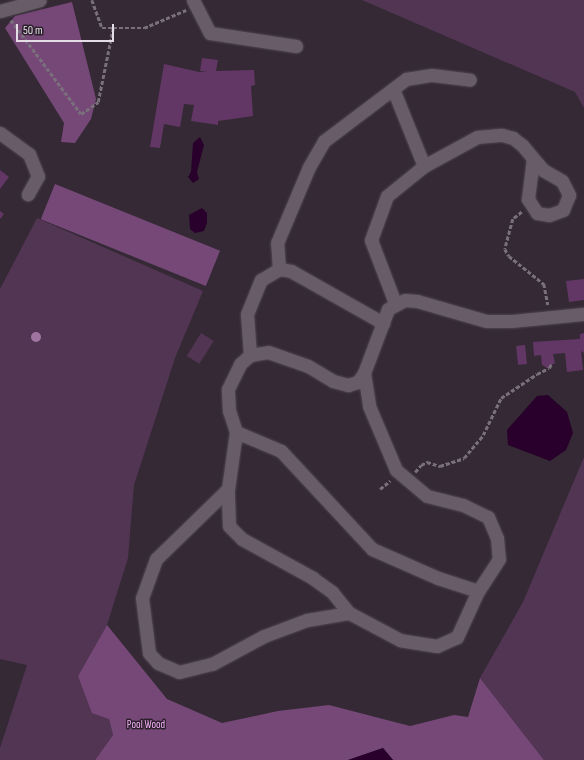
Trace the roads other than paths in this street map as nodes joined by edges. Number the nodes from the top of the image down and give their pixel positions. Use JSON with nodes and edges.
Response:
{"nodes":[{"id":1,"x":40,"y":0,"type":"edge"},
{"id":2,"x":194,"y":3,"type":"edge"},
{"id":3,"x":2,"y":11,"type":"edge"},
{"id":4,"x":296,"y":46,"type":"dead end"},
{"id":5,"x":470,"y":80,"type":"dead end"},
{"id":6,"x":393,"y":89,"type":"junction"},
{"id":7,"x":0,"y":132,"type":"edge"},
{"id":8,"x":533,"y":160,"type":"junction"},
{"id":9,"x":424,"y":166,"type":"junction"},
{"id":10,"x":28,"y":194,"type":"dead end"},
{"id":11,"x":279,"y":269,"type":"junction"},
{"id":12,"x":395,"y":303,"type":"junction"},
{"id":13,"x":584,"y":314,"type":"edge"},
{"id":14,"x":383,"y":323,"type":"junction"},
{"id":15,"x":250,"y":355,"type":"junction"},
{"id":16,"x":364,"y":373,"type":"junction"},
{"id":17,"x":236,"y":432,"type":"junction"},
{"id":18,"x":228,"y":489,"type":"junction"},
{"id":19,"x":478,"y":591,"type":"junction"},
{"id":20,"x":349,"y":613,"type":"junction"}],
"edges":[{"from":1,"to":3,"type":"street"},
{"from":2,"to":4,"type":"street"},
{"from":5,"to":6,"type":"street"},
{"from":6,"to":9,"type":"street"},
{"from":6,"to":11,"type":"street"},
{"from":7,"to":10,"type":"street"},
{"from":8,"to":8,"type":"street"},
{"from":8,"to":9,"type":"street"},
{"from":9,"to":12,"type":"street"},
{"from":11,"to":14,"type":"street"},
{"from":11,"to":15,"type":"street"},
{"from":12,"to":13,"type":"street"},
{"from":12,"to":14,"type":"street"},
{"from":14,"to":16,"type":"street"},
{"from":15,"to":16,"type":"street"},
{"from":15,"to":17,"type":"street"},
{"from":16,"to":19,"type":"street"},
{"from":17,"to":18,"type":"street"},
{"from":17,"to":19,"type":"street"},
{"from":18,"to":20,"type":"street"},
{"from":18,"to":20,"type":"street"},
{"from":19,"to":20,"type":"street"}]}
